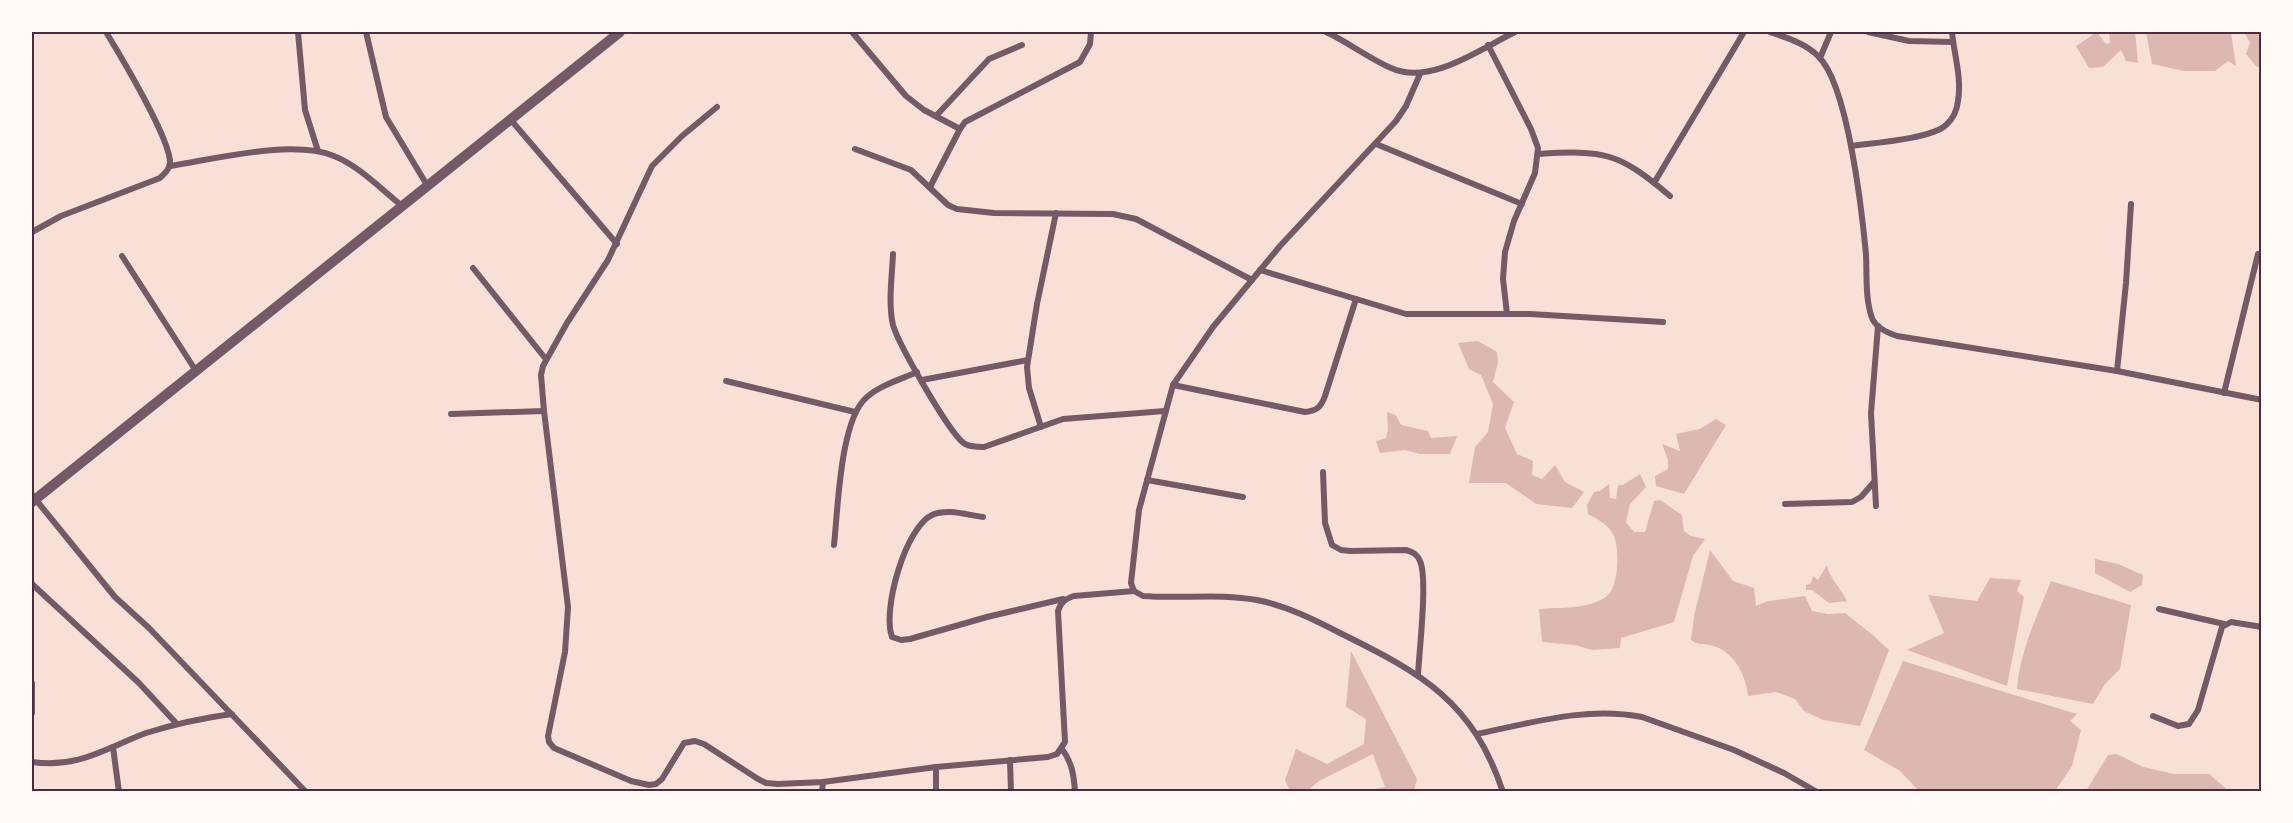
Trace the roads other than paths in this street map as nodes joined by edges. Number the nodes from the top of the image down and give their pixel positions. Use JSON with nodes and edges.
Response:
{"nodes":[{"id":1,"x":106,"y":32,"type":"edge"},
{"id":2,"x":298,"y":32,"type":"edge"},
{"id":3,"x":366,"y":32,"type":"edge"},
{"id":4,"x":620,"y":32,"type":"edge"},
{"id":5,"x":852,"y":32,"type":"edge"},
{"id":6,"x":1091,"y":32,"type":"edge"},
{"id":7,"x":1326,"y":32,"type":"edge"},
{"id":8,"x":1515,"y":32,"type":"edge"},
{"id":9,"x":1744,"y":32,"type":"edge"},
{"id":10,"x":1770,"y":32,"type":"edge"},
{"id":11,"x":1831,"y":32,"type":"edge"},
{"id":12,"x":1868,"y":32,"type":"edge"},
{"id":13,"x":1952,"y":32,"type":"edge"},
{"id":14,"x":1783,"y":34,"type":"edge"},
{"id":15,"x":1953,"y":42,"type":"junction"},
{"id":16,"x":1022,"y":45,"type":"dead end"},
{"id":17,"x":1488,"y":45,"type":"junction"},
{"id":18,"x":1820,"y":58,"type":"junction"},
{"id":19,"x":1419,"y":74,"type":"junction"},
{"id":20,"x":717,"y":107,"type":"dead end"},
{"id":21,"x":936,"y":116,"type":"junction"},
{"id":22,"x":510,"y":119,"type":"junction"},
{"id":23,"x":960,"y":129,"type":"junction"},
{"id":24,"x":1376,"y":144,"type":"junction"},
{"id":25,"x":1851,"y":146,"type":"junction"},
{"id":26,"x":855,"y":149,"type":"dead end"},
{"id":27,"x":318,"y":152,"type":"junction"},
{"id":28,"x":1538,"y":154,"type":"junction"},
{"id":29,"x":170,"y":166,"type":"junction"},
{"id":30,"x":1654,"y":183,"type":"junction"},
{"id":31,"x":427,"y":184,"type":"junction"},
{"id":32,"x":930,"y":187,"type":"junction"},
{"id":33,"x":1670,"y":196,"type":"dead end"},
{"id":34,"x":1522,"y":204,"type":"junction"},
{"id":35,"x":2131,"y":204,"type":"dead end"},
{"id":36,"x":401,"y":205,"type":"junction"},
{"id":37,"x":1056,"y":213,"type":"junction"},
{"id":38,"x":32,"y":232,"type":"edge"},
{"id":39,"x":617,"y":244,"type":"junction"},
{"id":40,"x":2258,"y":254,"type":"dead end"},
{"id":41,"x":893,"y":255,"type":"dead end"},
{"id":42,"x":122,"y":256,"type":"dead end"},
{"id":43,"x":473,"y":268,"type":"dead end"},
{"id":44,"x":1260,"y":270,"type":"junction"},
{"id":45,"x":1252,"y":280,"type":"junction"},
{"id":46,"x":1356,"y":299,"type":"junction"},
{"id":47,"x":1507,"y":314,"type":"junction"},
{"id":48,"x":1663,"y":322,"type":"dead end"},
{"id":49,"x":1878,"y":326,"type":"junction"},
{"id":50,"x":546,"y":358,"type":"junction"},
{"id":51,"x":1028,"y":360,"type":"junction"},
{"id":52,"x":196,"y":371,"type":"junction"},
{"id":53,"x":2116,"y":371,"type":"junction"},
{"id":54,"x":917,"y":372,"type":"junction"},
{"id":55,"x":922,"y":380,"type":"junction"},
{"id":56,"x":726,"y":381,"type":"dead end"},
{"id":57,"x":1173,"y":385,"type":"junction"},
{"id":58,"x":2224,"y":393,"type":"junction"},
{"id":59,"x":2262,"y":400,"type":"edge"},
{"id":60,"x":544,"y":411,"type":"junction"},
{"id":61,"x":1165,"y":411,"type":"junction"},
{"id":62,"x":855,"y":412,"type":"junction"},
{"id":63,"x":451,"y":414,"type":"dead end"},
{"id":64,"x":1041,"y":427,"type":"junction"},
{"id":65,"x":1323,"y":472,"type":"dead end"},
{"id":66,"x":1147,"y":480,"type":"junction"},
{"id":67,"x":1875,"y":481,"type":"junction"},
{"id":68,"x":1243,"y":497,"type":"dead end"},
{"id":69,"x":33,"y":499,"type":"edge"},
{"id":70,"x":1785,"y":504,"type":"dead end"},
{"id":71,"x":1876,"y":506,"type":"dead end"},
{"id":72,"x":983,"y":517,"type":"dead end"},
{"id":73,"x":834,"y":545,"type":"dead end"},
{"id":74,"x":32,"y":584,"type":"edge"},
{"id":75,"x":1134,"y":591,"type":"junction"},
{"id":76,"x":1067,"y":598,"type":"junction"},
{"id":77,"x":2159,"y":609,"type":"dead end"},
{"id":78,"x":2224,"y":624,"type":"junction"},
{"id":79,"x":2262,"y":627,"type":"edge"},
{"id":80,"x":1418,"y":675,"type":"junction"},
{"id":81,"x":32,"y":683,"type":"edge"},
{"id":82,"x":32,"y":713,"type":"edge"},
{"id":83,"x":232,"y":714,"type":"junction"},
{"id":84,"x":2153,"y":716,"type":"dead end"},
{"id":85,"x":176,"y":723,"type":"junction"},
{"id":86,"x":1477,"y":734,"type":"junction"},
{"id":87,"x":113,"y":747,"type":"junction"},
{"id":88,"x":1062,"y":749,"type":"junction"},
{"id":89,"x":1010,"y":760,"type":"junction"},
{"id":90,"x":32,"y":762,"type":"edge"},
{"id":91,"x":936,"y":767,"type":"junction"},
{"id":92,"x":823,"y":782,"type":"junction"},
{"id":93,"x":119,"y":792,"type":"edge"},
{"id":94,"x":306,"y":792,"type":"edge"},
{"id":95,"x":822,"y":792,"type":"edge"},
{"id":96,"x":936,"y":792,"type":"edge"},
{"id":97,"x":1011,"y":792,"type":"edge"},
{"id":98,"x":1075,"y":792,"type":"edge"},
{"id":99,"x":1503,"y":792,"type":"edge"},
{"id":100,"x":1817,"y":792,"type":"edge"}],
"edges":[{"from":1,"to":29,"type":"street"},
{"from":2,"to":27,"type":"street"},
{"from":3,"to":31,"type":"street"},
{"from":4,"to":22,"type":"street"},
{"from":5,"to":21,"type":"street"},
{"from":6,"to":23,"type":"street"},
{"from":7,"to":19,"type":"street"},
{"from":8,"to":17,"type":"street"},
{"from":9,"to":30,"type":"street"},
{"from":10,"to":14,"type":"street"},
{"from":11,"to":18,"type":"street"},
{"from":12,"to":15,"type":"street"},
{"from":13,"to":15,"type":"street"},
{"from":14,"to":18,"type":"street"},
{"from":15,"to":25,"type":"street"},
{"from":16,"to":21,"type":"street"},
{"from":17,"to":19,"type":"street"},
{"from":17,"to":28,"type":"street"},
{"from":18,"to":25,"type":"street"},
{"from":19,"to":24,"type":"street"},
{"from":20,"to":39,"type":"street"},
{"from":21,"to":23,"type":"street"},
{"from":22,"to":31,"type":"street"},
{"from":22,"to":39,"type":"street"},
{"from":23,"to":32,"type":"street"},
{"from":24,"to":34,"type":"street"},
{"from":24,"to":44,"type":"street"},
{"from":25,"to":49,"type":"street"},
{"from":26,"to":32,"type":"street"},
{"from":27,"to":29,"type":"street"},
{"from":27,"to":36,"type":"street"},
{"from":28,"to":30,"type":"street"},
{"from":28,"to":34,"type":"street"},
{"from":29,"to":38,"type":"street"},
{"from":30,"to":33,"type":"street"},
{"from":31,"to":36,"type":"street"},
{"from":32,"to":37,"type":"street"},
{"from":34,"to":47,"type":"street"},
{"from":35,"to":53,"type":"street"},
{"from":36,"to":52,"type":"street"},
{"from":37,"to":45,"type":"street"},
{"from":37,"to":51,"type":"street"},
{"from":39,"to":50,"type":"street"},
{"from":40,"to":58,"type":"street"},
{"from":41,"to":54,"type":"street"},
{"from":42,"to":52,"type":"street"},
{"from":43,"to":50,"type":"street"},
{"from":44,"to":45,"type":"street"},
{"from":44,"to":46,"type":"street"},
{"from":45,"to":57,"type":"street"},
{"from":46,"to":47,"type":"street"},
{"from":46,"to":57,"type":"street"},
{"from":47,"to":48,"type":"street"},
{"from":49,"to":53,"type":"street"},
{"from":49,"to":67,"type":"street"},
{"from":50,"to":60,"type":"street"},
{"from":51,"to":55,"type":"street"},
{"from":51,"to":64,"type":"street"},
{"from":52,"to":69,"type":"street"},
{"from":53,"to":58,"type":"street"},
{"from":54,"to":55,"type":"street"},
{"from":54,"to":62,"type":"street"},
{"from":55,"to":64,"type":"street"},
{"from":56,"to":62,"type":"street"},
{"from":57,"to":61,"type":"street"},
{"from":58,"to":59,"type":"street"},
{"from":60,"to":63,"type":"street"},
{"from":60,"to":92,"type":"street"},
{"from":61,"to":64,"type":"street"},
{"from":61,"to":66,"type":"street"},
{"from":62,"to":73,"type":"street"},
{"from":65,"to":80,"type":"street"},
{"from":66,"to":68,"type":"street"},
{"from":66,"to":75,"type":"street"},
{"from":67,"to":70,"type":"street"},
{"from":67,"to":71,"type":"street"},
{"from":69,"to":83,"type":"street"},
{"from":72,"to":76,"type":"street"},
{"from":74,"to":85,"type":"street"},
{"from":75,"to":76,"type":"street"},
{"from":75,"to":80,"type":"street"},
{"from":76,"to":88,"type":"street"},
{"from":77,"to":78,"type":"street"},
{"from":78,"to":79,"type":"street"},
{"from":78,"to":84,"type":"street"},
{"from":80,"to":86,"type":"street"},
{"from":81,"to":82,"type":"street"},
{"from":83,"to":85,"type":"street"},
{"from":83,"to":94,"type":"street"},
{"from":85,"to":87,"type":"street"},
{"from":86,"to":99,"type":"street"},
{"from":86,"to":100,"type":"street"},
{"from":87,"to":90,"type":"street"},
{"from":87,"to":93,"type":"street"},
{"from":88,"to":89,"type":"street"},
{"from":88,"to":98,"type":"street"},
{"from":89,"to":91,"type":"street"},
{"from":89,"to":97,"type":"street"},
{"from":91,"to":92,"type":"street"},
{"from":91,"to":96,"type":"street"},
{"from":92,"to":95,"type":"street"}]}
